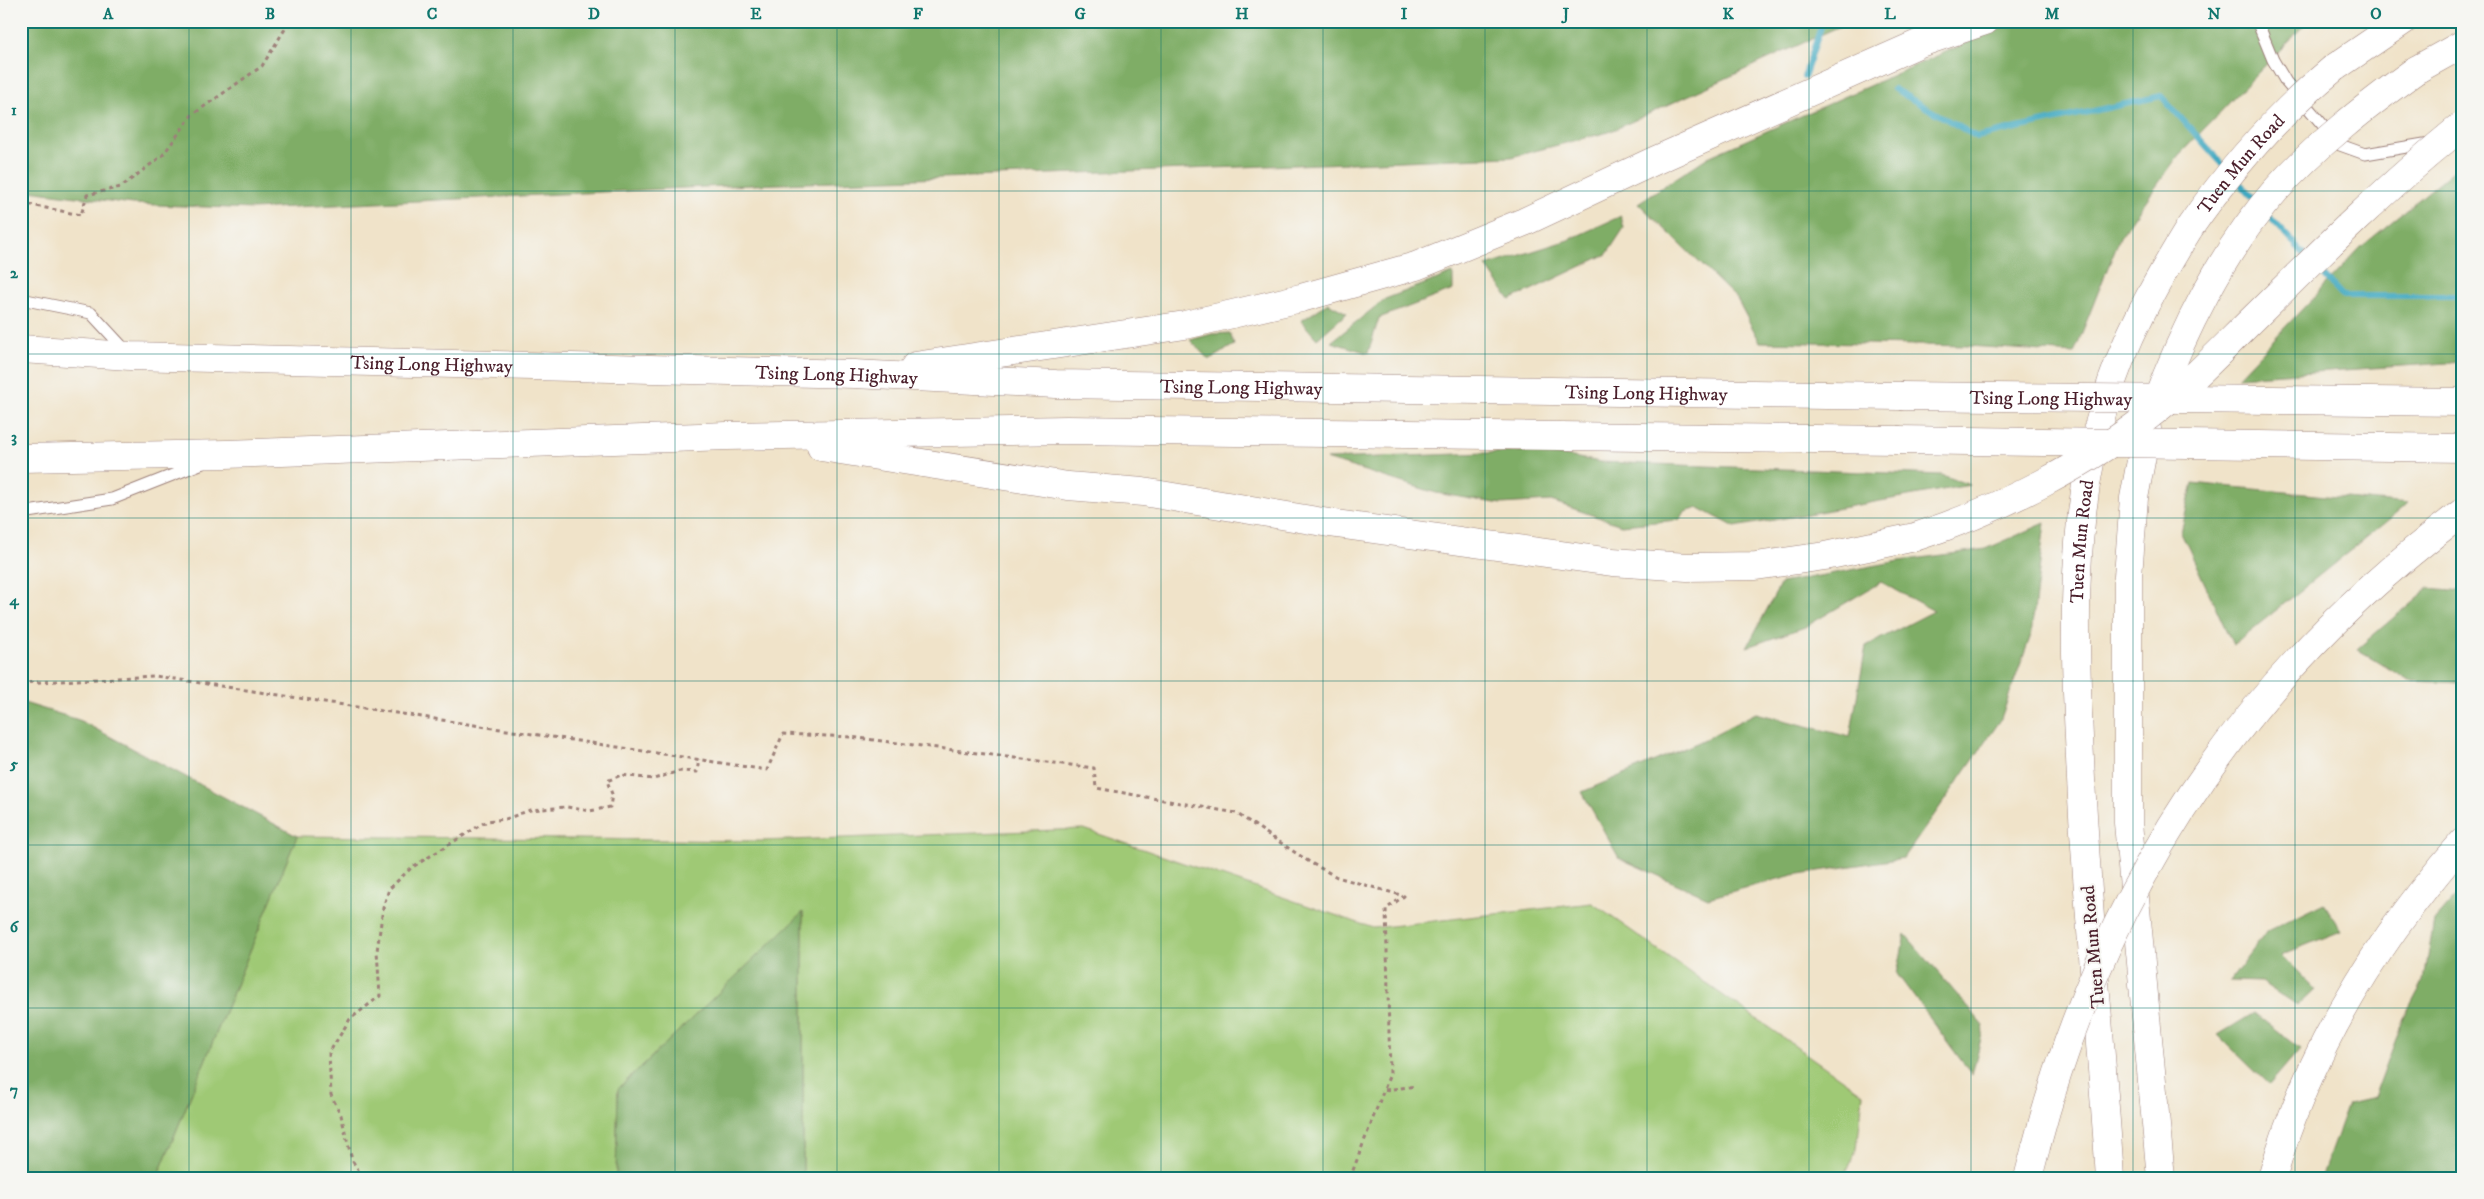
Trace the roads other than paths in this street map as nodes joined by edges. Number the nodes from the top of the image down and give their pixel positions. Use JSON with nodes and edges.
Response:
{"nodes":[{"id":1,"x":1985,"y":21,"type":"edge"},
{"id":2,"x":2257,"y":21,"type":"edge"},
{"id":3,"x":2403,"y":21,"type":"edge"},
{"id":4,"x":2463,"y":44,"type":"edge"},
{"id":5,"x":2463,"y":125,"type":"edge"},
{"id":6,"x":2463,"y":132,"type":"edge"},
{"id":7,"x":21,"y":299,"type":"edge"},
{"id":8,"x":28,"y":351,"type":"edge"},
{"id":9,"x":130,"y":356,"type":"junction"},
{"id":10,"x":854,"y":374,"type":"junction"},
{"id":11,"x":2463,"y":402,"type":"edge"},
{"id":12,"x":728,"y":436,"type":"junction"},
{"id":13,"x":2463,"y":448,"type":"edge"},
{"id":14,"x":226,"y":454,"type":"junction"},
{"id":15,"x":23,"y":458,"type":"edge"},
{"id":16,"x":2463,"y":512,"type":"edge"},
{"id":17,"x":21,"y":513,"type":"edge"},
{"id":18,"x":2463,"y":842,"type":"edge"},
{"id":19,"x":2028,"y":1178,"type":"edge"},
{"id":20,"x":2110,"y":1178,"type":"edge"},
{"id":21,"x":2161,"y":1178,"type":"edge"},
{"id":22,"x":2272,"y":1178,"type":"edge"}],
"edges":[{"from":1,"to":10,"type":"highway"},
{"from":2,"to":6,"type":"lane"},
{"from":3,"to":20,"type":"highway","name":"Tuen Mun Road","bridge":true},
{"from":4,"to":21,"type":"highway","bridge":true},
{"from":5,"to":12,"type":"highway","bridge":true},
{"from":7,"to":9,"type":"lane"},
{"from":8,"to":9,"type":"highway","name":"Tsing Long Highway"},
{"from":9,"to":10,"type":"highway","name":"Tsing Long Highway"},
{"from":10,"to":11,"type":"highway","name":"Tsing Long Highway","bridge":true},
{"from":12,"to":13,"type":"highway","bridge":true},
{"from":12,"to":14,"type":"highway"},
{"from":14,"to":15,"type":"highway"},
{"from":14,"to":17,"type":"lane"},
{"from":16,"to":19,"type":"highway","bridge":true},
{"from":18,"to":22,"type":"highway"}]}
